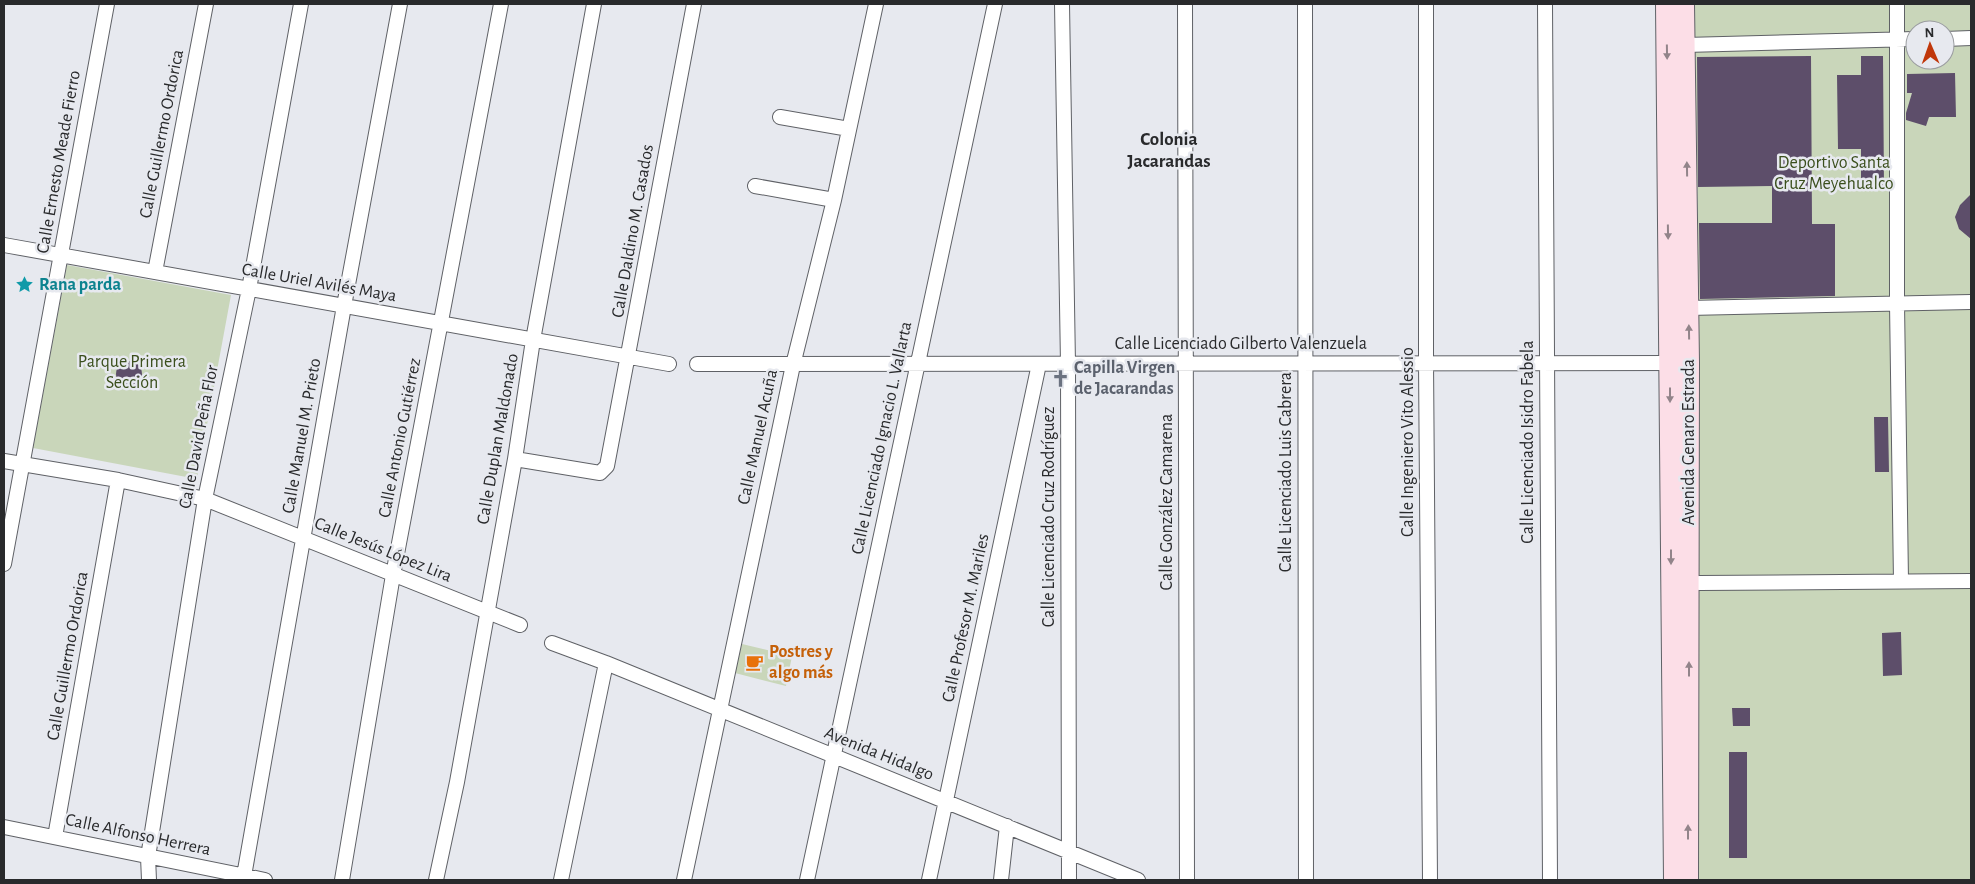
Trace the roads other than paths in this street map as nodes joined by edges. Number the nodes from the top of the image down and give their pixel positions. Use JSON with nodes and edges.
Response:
{"nodes":[{"id":1,"x":107,"y":4,"type":"edge"},
{"id":2,"x":206,"y":4,"type":"edge"},
{"id":3,"x":301,"y":4,"type":"edge"},
{"id":4,"x":400,"y":4,"type":"edge"},
{"id":5,"x":501,"y":4,"type":"edge"},
{"id":6,"x":594,"y":4,"type":"edge"},
{"id":7,"x":694,"y":4,"type":"edge"},
{"id":8,"x":876,"y":4,"type":"edge"},
{"id":9,"x":995,"y":4,"type":"edge"},
{"id":10,"x":1062,"y":4,"type":"edge"},
{"id":11,"x":1185,"y":4,"type":"edge"},
{"id":12,"x":1305,"y":4,"type":"edge"},
{"id":13,"x":1426,"y":4,"type":"edge"},
{"id":14,"x":1545,"y":4,"type":"edge"},
{"id":15,"x":1666,"y":4,"type":"edge"},
{"id":16,"x":1684,"y":4,"type":"edge"},
{"id":17,"x":1897,"y":4,"type":"edge"},
{"id":18,"x":1971,"y":38,"type":"edge"},
{"id":19,"x":1955,"y":39,"type":"edge"},
{"id":20,"x":1897,"y":40,"type":"junction"},
{"id":21,"x":1905,"y":40,"type":"edge"},
{"id":22,"x":1685,"y":45,"type":"junction"},
{"id":23,"x":780,"y":117,"type":"dead end"},
{"id":24,"x":849,"y":130,"type":"junction"},
{"id":25,"x":755,"y":186,"type":"dead end"},
{"id":26,"x":834,"y":200,"type":"junction"},
{"id":27,"x":4,"y":244,"type":"edge"},
{"id":28,"x":61,"y":255,"type":"junction"},
{"id":29,"x":155,"y":272,"type":"junction"},
{"id":30,"x":249,"y":289,"type":"junction"},
{"id":31,"x":1971,"y":302,"type":"edge"},
{"id":32,"x":1897,"y":304,"type":"junction"},
{"id":33,"x":344,"y":306,"type":"junction"},
{"id":34,"x":1688,"y":308,"type":"junction"},
{"id":35,"x":440,"y":323,"type":"junction"},
{"id":36,"x":533,"y":340,"type":"junction"},
{"id":37,"x":628,"y":358,"type":"junction"},
{"id":38,"x":1304,"y":362,"type":"junction"},
{"id":39,"x":1426,"y":362,"type":"junction"},
{"id":40,"x":1546,"y":362,"type":"junction"},
{"id":41,"x":1185,"y":363,"type":"junction"},
{"id":42,"x":1679,"y":363,"type":"junction"},
{"id":43,"x":669,"y":364,"type":"dead end"},
{"id":44,"x":697,"y":364,"type":"dead end"},
{"id":45,"x":917,"y":364,"type":"junction"},
{"id":46,"x":1039,"y":364,"type":"junction"},
{"id":47,"x":1068,"y":364,"type":"junction"},
{"id":48,"x":792,"y":365,"type":"junction"},
{"id":49,"x":515,"y":459,"type":"junction"},
{"id":50,"x":4,"y":461,"type":"edge"},
{"id":51,"x":21,"y":464,"type":"junction"},
{"id":52,"x":118,"y":480,"type":"junction"},
{"id":53,"x":205,"y":499,"type":"junction"},
{"id":54,"x":303,"y":538,"type":"junction"},
{"id":55,"x":4,"y":564,"type":"edge"},
{"id":56,"x":393,"y":575,"type":"junction"},
{"id":57,"x":1901,"y":581,"type":"junction"},
{"id":58,"x":1971,"y":581,"type":"edge"},
{"id":59,"x":1699,"y":583,"type":"dead end"},
{"id":60,"x":486,"y":612,"type":"junction"},
{"id":61,"x":520,"y":625,"type":"dead end"},
{"id":62,"x":552,"y":643,"type":"dead end"},
{"id":63,"x":606,"y":663,"type":"junction"},
{"id":64,"x":720,"y":709,"type":"junction"},
{"id":65,"x":835,"y":756,"type":"junction"},
{"id":66,"x":946,"y":801,"type":"junction"},
{"id":67,"x":1006,"y":826,"type":"junction"},
{"id":68,"x":4,"y":827,"type":"edge"},
{"id":69,"x":55,"y":837,"type":"junction"},
{"id":70,"x":1069,"y":852,"type":"junction"},
{"id":71,"x":148,"y":858,"type":"junction"},
{"id":72,"x":244,"y":876,"type":"junction"},
{"id":73,"x":149,"y":880,"type":"edge"},
{"id":74,"x":265,"y":880,"type":"edge"},
{"id":75,"x":342,"y":880,"type":"edge"},
{"id":76,"x":436,"y":880,"type":"edge"},
{"id":77,"x":561,"y":880,"type":"edge"},
{"id":78,"x":684,"y":880,"type":"edge"},
{"id":79,"x":807,"y":880,"type":"edge"},
{"id":80,"x":929,"y":880,"type":"edge"},
{"id":81,"x":1001,"y":880,"type":"edge"},
{"id":82,"x":1069,"y":880,"type":"edge"},
{"id":83,"x":1138,"y":880,"type":"edge"},
{"id":84,"x":1187,"y":880,"type":"edge"},
{"id":85,"x":1306,"y":880,"type":"edge"},
{"id":86,"x":1430,"y":880,"type":"edge"},
{"id":87,"x":1550,"y":880,"type":"edge"},
{"id":88,"x":1674,"y":880,"type":"edge"},
{"id":89,"x":1688,"y":880,"type":"edge"}],
"edges":[{"from":1,"to":28,"type":"street","name":"Calle Ernesto Meade Fierro"},
{"from":2,"to":29,"type":"street","name":"Calle Guillermo Ordorica"},
{"from":3,"to":30,"type":"street","name":"Calle David Peña Flor"},
{"from":4,"to":33,"type":"street","name":"Calle Manuel M. Prieto"},
{"from":5,"to":35,"type":"street","name":"Calle Antonio Gutiérrez"},
{"from":6,"to":36,"type":"street","name":"Calle Duplan Maldonado"},
{"from":7,"to":37,"type":"street","name":"Calle Daldino M. Casados"},
{"from":8,"to":24,"type":"street","name":"Calle Manuel Acuña"},
{"from":9,"to":45,"type":"street","name":"Calle Licenciado Ignacio L. Vallarta"},
{"from":10,"to":47,"type":"street","name":"Calle Licenciado Cruz Rodríguez"},
{"from":11,"to":41,"type":"street","name":"Calle González Camarena"},
{"from":12,"to":38,"type":"street","name":"Calle Licenciado Luis Cabrera"},
{"from":13,"to":39,"type":"street","name":"Calle Ingeniero Vito Alessio"},
{"from":14,"to":40,"type":"street","name":"Calle Licenciado Isidro Fabela"},
{"from":15,"to":42,"type":"street","name":"Avenida Genaro Estrada","one_way":true},
{"from":16,"to":22,"type":"street","name":"Avenida Genaro Estrada"},
{"from":17,"to":20,"type":"street"},
{"from":18,"to":19,"type":"street"},
{"from":20,"to":21,"type":"street"},
{"from":20,"to":22,"type":"street"},
{"from":20,"to":32,"type":"street"},
{"from":34,"to":22,"type":"street","name":"Avenida Genaro Estrada","one_way":true},
{"from":23,"to":24,"type":"street"},
{"from":24,"to":26,"type":"street","name":"Calle Manuel Acuña"},
{"from":25,"to":26,"type":"street"},
{"from":26,"to":48,"type":"street","name":"Calle Manuel Acuña"},
{"from":27,"to":28,"type":"street","name":"Calle Uriel Avilés Maya"},
{"from":28,"to":29,"type":"street","name":"Calle Uriel Avilés Maya"},
{"from":28,"to":51,"type":"street","name":"Calle Ernesto Meade Fierro"},
{"from":29,"to":30,"type":"street","name":"Calle Uriel Avilés Maya"},
{"from":30,"to":33,"type":"street","name":"Calle Uriel Avilés Maya"},
{"from":30,"to":53,"type":"street","name":"Calle David Peña Flor"},
{"from":31,"to":32,"type":"street"},
{"from":32,"to":34,"type":"street"},
{"from":32,"to":57,"type":"street"},
{"from":33,"to":35,"type":"street","name":"Calle Uriel Avilés Maya"},
{"from":33,"to":54,"type":"street","name":"Calle Manuel M. Prieto"},
{"from":42,"to":34,"type":"street","name":"Avenida Genaro Estrada","one_way":true},
{"from":35,"to":36,"type":"street","name":"Calle Uriel Avilés Maya"},
{"from":35,"to":56,"type":"street","name":"Calle Antonio Gutiérrez"},
{"from":36,"to":37,"type":"street","name":"Calle Uriel Avilés Maya"},
{"from":36,"to":49,"type":"street","name":"Calle Duplan Maldonado"},
{"from":37,"to":43,"type":"street","name":"Calle Uriel Avilés Maya"},
{"from":37,"to":49,"type":"street","name":"Calle Daldino M. Casados"},
{"from":38,"to":39,"type":"street","name":"Calle Licenciado Gilberto Valenzuela"},
{"from":38,"to":41,"type":"street","name":"Calle Licenciado Gilberto Valenzuela"},
{"from":38,"to":85,"type":"street","name":"Calle Licenciado Luis Cabrera"},
{"from":39,"to":40,"type":"street","name":"Calle Licenciado Gilberto Valenzuela"},
{"from":39,"to":86,"type":"street","name":"Calle Ingeniero Vito Alessio"},
{"from":40,"to":42,"type":"street","name":"Calle Licenciado Gilberto Valenzuela"},
{"from":40,"to":87,"type":"street","name":"Calle Licenciado Isidro Fabela"},
{"from":41,"to":47,"type":"street","name":"Calle Licenciado Gilberto Valenzuela"},
{"from":41,"to":84,"type":"street","name":"Calle González Camarena"},
{"from":42,"to":88,"type":"street","name":"Avenida Genaro Estrada","one_way":true},
{"from":89,"to":42,"type":"street","name":"Avenida Genaro Estrada","one_way":true},
{"from":44,"to":48,"type":"street","name":"Calle Licenciado Gilberto Valenzuela"},
{"from":45,"to":46,"type":"street","name":"Calle Licenciado Gilberto Valenzuela"},
{"from":45,"to":48,"type":"street","name":"Calle Licenciado Gilberto Valenzuela"},
{"from":45,"to":65,"type":"street","name":"Calle Licenciado Ignacio L. Vallarta"},
{"from":46,"to":47,"type":"street","name":"Calle Licenciado Gilberto Valenzuela"},
{"from":46,"to":66,"type":"street","name":"Calle Profesor M. Mariles"},
{"from":47,"to":70,"type":"street","name":"Calle Licenciado Cruz Rodríguez"},
{"from":48,"to":64,"type":"street","name":"Calle Manuel Acuña"},
{"from":49,"to":60,"type":"street","name":"Calle Duplan Maldonado"},
{"from":50,"to":51,"type":"street","name":"Calle Jesús López Lira"},
{"from":51,"to":52,"type":"street","name":"Calle Jesús López Lira"},
{"from":51,"to":55,"type":"street","name":"Calle Ernesto Meade Fierro"},
{"from":52,"to":53,"type":"street","name":"Calle Jesús López Lira"},
{"from":52,"to":69,"type":"street","name":"Calle Guillermo Ordorica"},
{"from":53,"to":54,"type":"street","name":"Calle Jesús López Lira"},
{"from":53,"to":71,"type":"street","name":"Calle David Peña Flor"},
{"from":54,"to":56,"type":"street","name":"Calle Jesús López Lira"},
{"from":54,"to":72,"type":"street","name":"Calle Manuel M. Prieto"},
{"from":56,"to":60,"type":"street","name":"Calle Jesús López Lira"},
{"from":56,"to":75,"type":"street","name":"Calle Antonio Gutiérrez"},
{"from":57,"to":58,"type":"street"},
{"from":57,"to":59,"type":"street"},
{"from":60,"to":61,"type":"street","name":"Calle Jesús López Lira"},
{"from":60,"to":76,"type":"street","name":"Calle Duplan Maldonado"},
{"from":62,"to":63,"type":"street","name":"Avenida Hidalgo"},
{"from":63,"to":64,"type":"street","name":"Avenida Hidalgo"},
{"from":63,"to":77,"type":"street"},
{"from":64,"to":65,"type":"street","name":"Avenida Hidalgo"},
{"from":64,"to":78,"type":"street","name":"Calle Manuel Acuña"},
{"from":65,"to":66,"type":"street","name":"Avenida Hidalgo"},
{"from":65,"to":79,"type":"street","name":"Calle Licenciado Ignacio L. Vallarta"},
{"from":66,"to":67,"type":"street","name":"Avenida Hidalgo"},
{"from":66,"to":80,"type":"street","name":"Calle Profesor M. Mariles"},
{"from":67,"to":70,"type":"street","name":"Avenida Hidalgo"},
{"from":67,"to":81,"type":"street"},
{"from":68,"to":69,"type":"street","name":"Calle Alfonso Herrera"},
{"from":69,"to":71,"type":"street","name":"Calle Alfonso Herrera"},
{"from":70,"to":82,"type":"street","name":"Calle Licenciado Cruz Rodríguez"},
{"from":70,"to":83,"type":"street","name":"Avenida Hidalgo"},
{"from":71,"to":72,"type":"street","name":"Calle Alfonso Herrera"},
{"from":71,"to":73,"type":"street","name":"Calle David Peña Flor"},
{"from":72,"to":74,"type":"street","name":"Calle Alfonso Herrera"}]}
